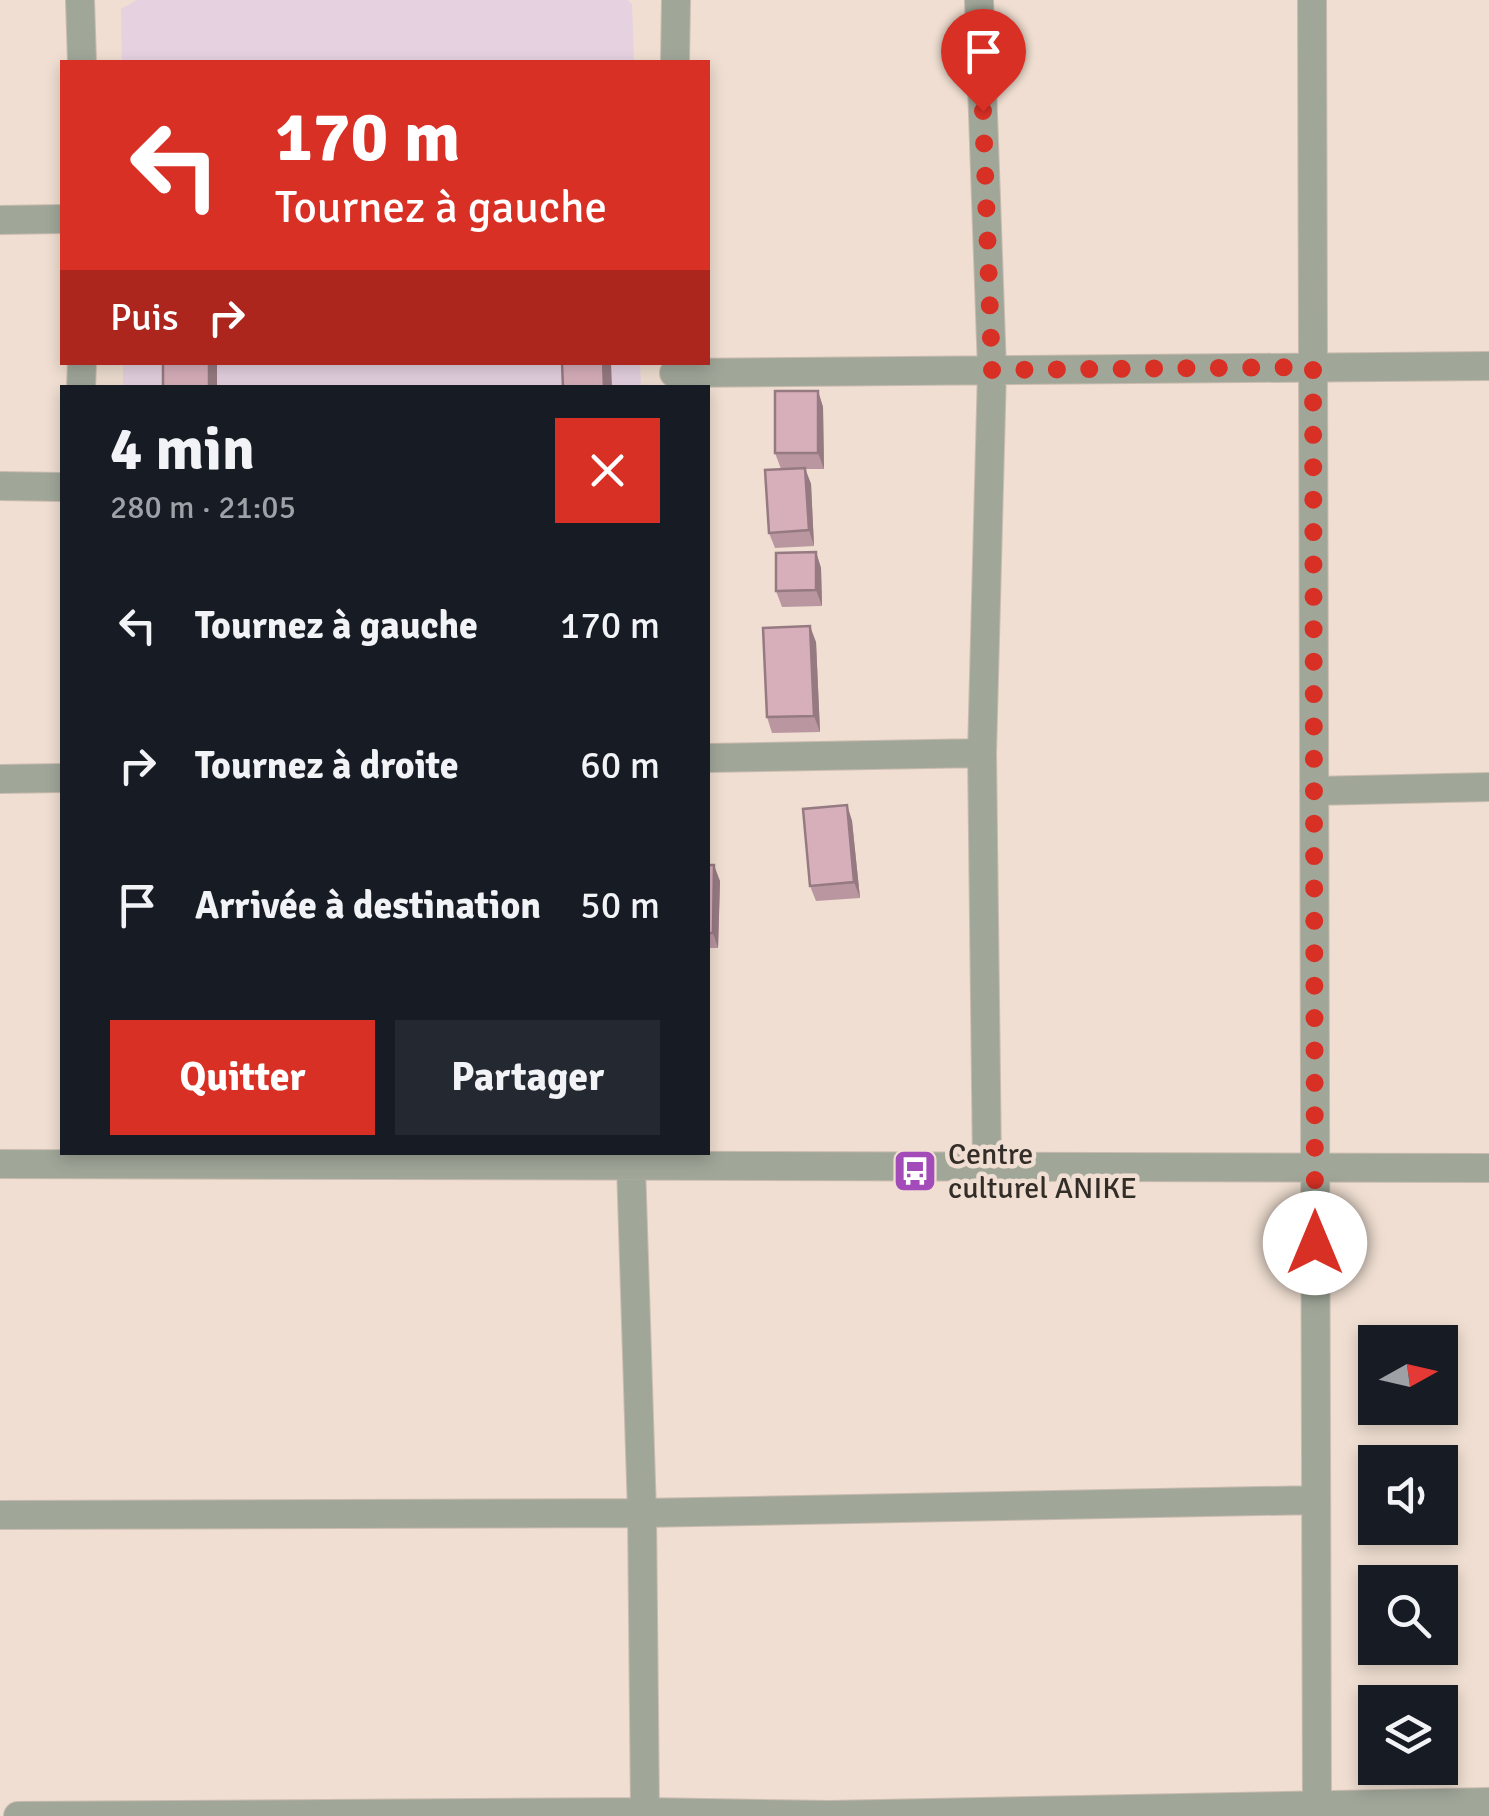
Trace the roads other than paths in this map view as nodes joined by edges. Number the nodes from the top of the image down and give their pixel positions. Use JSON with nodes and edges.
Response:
{"nodes":[{"id":1,"x":80,"y":0,"type":"edge"},
{"id":2,"x":676,"y":0,"type":"edge"},
{"id":3,"x":979,"y":0,"type":"edge"},
{"id":4,"x":1312,"y":0,"type":"edge"},
{"id":5,"x":82,"y":60,"type":"edge"},
{"id":6,"x":675,"y":60,"type":"edge"},
{"id":7,"x":60,"y":219,"type":"edge"},
{"id":8,"x":0,"y":220,"type":"edge"},
{"id":9,"x":1489,"y":366,"type":"edge"},
{"id":10,"x":1313,"y":367,"type":"junction"},
{"id":11,"x":992,"y":370,"type":"junction"},
{"id":12,"x":674,"y":374,"type":"edge"},
{"id":13,"x":0,"y":486,"type":"edge"},
{"id":14,"x":60,"y":486,"type":"edge"},
{"id":15,"x":982,"y":754,"type":"junction"},
{"id":16,"x":710,"y":758,"type":"edge"},
{"id":17,"x":60,"y":778,"type":"edge"},
{"id":18,"x":0,"y":780,"type":"edge"},
{"id":19,"x":1489,"y":787,"type":"edge"},
{"id":20,"x":1314,"y":791,"type":"junction"},
{"id":21,"x":85,"y":1158,"type":"edge"},
{"id":22,"x":0,"y":1164,"type":"edge"},
{"id":23,"x":631,"y":1165,"type":"junction"},
{"id":24,"x":987,"y":1166,"type":"junction"},
{"id":25,"x":1489,"y":1168,"type":"edge"},
{"id":26,"x":1315,"y":1169,"type":"junction"},
{"id":27,"x":1316,"y":1500,"type":"junction"},
{"id":28,"x":642,"y":1513,"type":"junction"},
{"id":29,"x":0,"y":1515,"type":"edge"},
{"id":30,"x":1489,"y":1802,"type":"edge"},
{"id":31,"x":1317,"y":1811,"type":"edge"},
{"id":32,"x":646,"y":1812,"type":"junction"},
{"id":33,"x":202,"y":1815,"type":"edge"},
{"id":34,"x":18,"y":1816,"type":"edge"},
{"id":35,"x":830,"y":1816,"type":"edge"}],
"edges":[{"from":1,"to":5,"type":"street"},
{"from":2,"to":6,"type":"street"},
{"from":3,"to":11,"type":"street"},
{"from":4,"to":10,"type":"street"},
{"from":7,"to":8,"type":"street"},
{"from":9,"to":10,"type":"street"},
{"from":10,"to":11,"type":"street"},
{"from":10,"to":20,"type":"street"},
{"from":11,"to":12,"type":"street"},
{"from":11,"to":15,"type":"street"},
{"from":13,"to":14,"type":"street"},
{"from":15,"to":16,"type":"street"},
{"from":15,"to":24,"type":"street"},
{"from":17,"to":18,"type":"street"},
{"from":19,"to":20,"type":"street"},
{"from":20,"to":26,"type":"street"},
{"from":21,"to":22,"type":"street"},
{"from":21,"to":23,"type":"street"},
{"from":23,"to":24,"type":"street"},
{"from":23,"to":28,"type":"street"},
{"from":24,"to":26,"type":"street"},
{"from":25,"to":26,"type":"street"},
{"from":26,"to":27,"type":"street"},
{"from":27,"to":28,"type":"street"},
{"from":27,"to":31,"type":"street"},
{"from":28,"to":29,"type":"street"},
{"from":28,"to":32,"type":"street"},
{"from":30,"to":31,"type":"street"},
{"from":31,"to":35,"type":"street"},
{"from":32,"to":33,"type":"street"},
{"from":32,"to":35,"type":"street"},
{"from":33,"to":34,"type":"street"}]}
